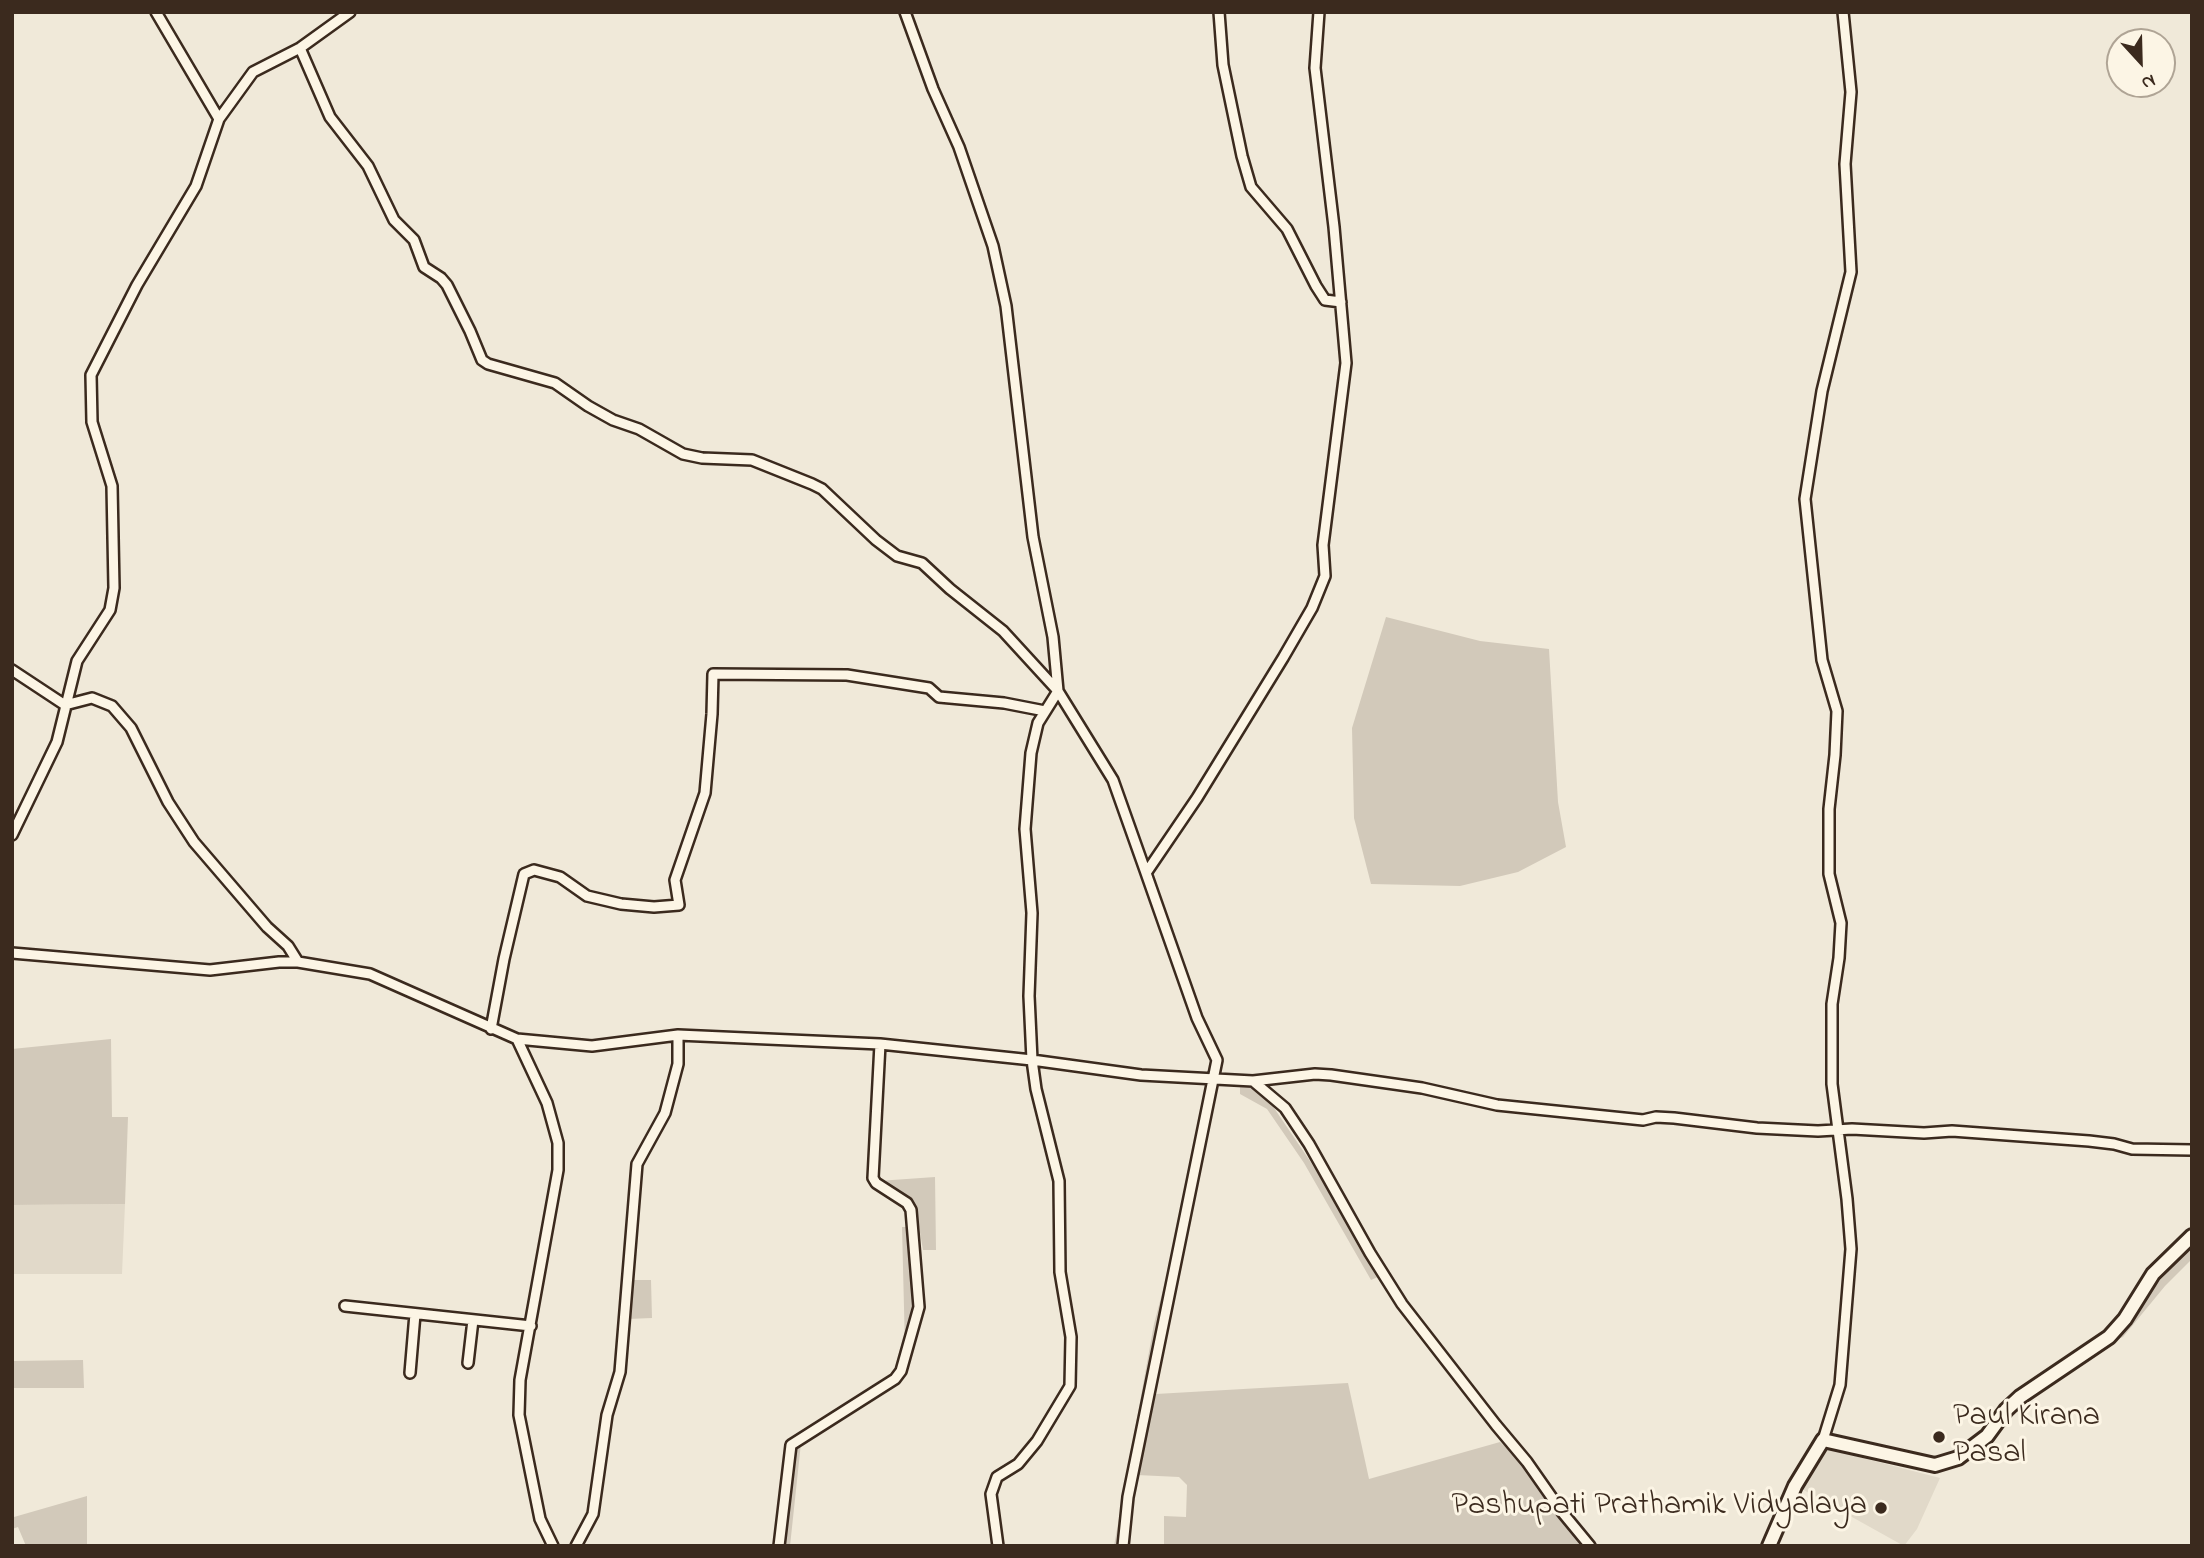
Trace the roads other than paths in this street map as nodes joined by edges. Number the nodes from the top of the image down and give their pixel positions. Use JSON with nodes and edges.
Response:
{"nodes":[{"id":1,"x":156,"y":12,"type":"edge"},
{"id":2,"x":350,"y":12,"type":"edge"},
{"id":3,"x":905,"y":12,"type":"edge"},
{"id":4,"x":1219,"y":12,"type":"edge"},
{"id":5,"x":1319,"y":12,"type":"edge"},
{"id":6,"x":1843,"y":12,"type":"edge"},
{"id":7,"x":300,"y":48,"type":"junction"},
{"id":8,"x":219,"y":119,"type":"junction"},
{"id":9,"x":1341,"y":302,"type":"junction"},
{"id":10,"x":12,"y":670,"type":"edge"},
{"id":11,"x":1059,"y":691,"type":"junction"},
{"id":12,"x":65,"y":705,"type":"junction"},
{"id":13,"x":1045,"y":711,"type":"junction"},
{"id":14,"x":12,"y":835,"type":"edge"},
{"id":15,"x":1146,"y":873,"type":"junction"},
{"id":16,"x":12,"y":953,"type":"edge"},
{"id":17,"x":298,"y":962,"type":"junction"},
{"id":18,"x":491,"y":1029,"type":"junction"},
{"id":19,"x":678,"y":1035,"type":"junction"},
{"id":20,"x":517,"y":1039,"type":"junction"},
{"id":21,"x":880,"y":1044,"type":"junction"},
{"id":22,"x":1032,"y":1060,"type":"junction"},
{"id":23,"x":1211,"y":1080,"type":"junction"},
{"id":24,"x":1253,"y":1081,"type":"junction"},
{"id":25,"x":1839,"y":1131,"type":"junction"},
{"id":26,"x":2192,"y":1150,"type":"edge"},
{"id":27,"x":2192,"y":1236,"type":"edge"},
{"id":28,"x":345,"y":1306,"type":"dead end"},
{"id":29,"x":415,"y":1314,"type":"junction"},
{"id":30,"x":473,"y":1320,"type":"junction"},
{"id":31,"x":531,"y":1326,"type":"junction"},
{"id":32,"x":468,"y":1363,"type":"dead end"},
{"id":33,"x":410,"y":1373,"type":"dead end"},
{"id":34,"x":1823,"y":1440,"type":"junction"},
{"id":35,"x":553,"y":1546,"type":"edge"},
{"id":36,"x":576,"y":1546,"type":"edge"},
{"id":37,"x":779,"y":1546,"type":"edge"},
{"id":38,"x":998,"y":1546,"type":"edge"},
{"id":39,"x":1123,"y":1546,"type":"edge"},
{"id":40,"x":1590,"y":1546,"type":"edge"},
{"id":41,"x":1769,"y":1546,"type":"edge"}],
"edges":[{"from":1,"to":8,"type":"street"},
{"from":2,"to":7,"type":"street"},
{"from":3,"to":11,"type":"street"},
{"from":4,"to":9,"type":"street"},
{"from":5,"to":9,"type":"street"},
{"from":6,"to":25,"type":"street"},
{"from":7,"to":8,"type":"street"},
{"from":7,"to":11,"type":"street"},
{"from":8,"to":12,"type":"street"},
{"from":9,"to":15,"type":"street"},
{"from":10,"to":12,"type":"street"},
{"from":11,"to":13,"type":"street"},
{"from":11,"to":15,"type":"street"},
{"from":12,"to":14,"type":"street"},
{"from":12,"to":17,"type":"street"},
{"from":13,"to":18,"type":"street"},
{"from":13,"to":22,"type":"street"},
{"from":15,"to":23,"type":"street"},
{"from":16,"to":17,"type":"street"},
{"from":17,"to":18,"type":"street"},
{"from":18,"to":20,"type":"street"},
{"from":19,"to":20,"type":"street"},
{"from":19,"to":21,"type":"street"},
{"from":19,"to":36,"type":"street"},
{"from":20,"to":31,"type":"street"},
{"from":21,"to":22,"type":"street"},
{"from":21,"to":37,"type":"street"},
{"from":22,"to":23,"type":"street"},
{"from":22,"to":38,"type":"street"},
{"from":23,"to":24,"type":"street"},
{"from":23,"to":39,"type":"street"},
{"from":24,"to":25,"type":"street"},
{"from":24,"to":40,"type":"street"},
{"from":25,"to":26,"type":"street"},
{"from":25,"to":34,"type":"street"},
{"from":27,"to":34,"type":"street"},
{"from":28,"to":29,"type":"street"},
{"from":29,"to":30,"type":"street"},
{"from":29,"to":33,"type":"street"},
{"from":30,"to":31,"type":"street"},
{"from":30,"to":32,"type":"street"},
{"from":31,"to":35,"type":"street"},
{"from":34,"to":41,"type":"street"}]}
